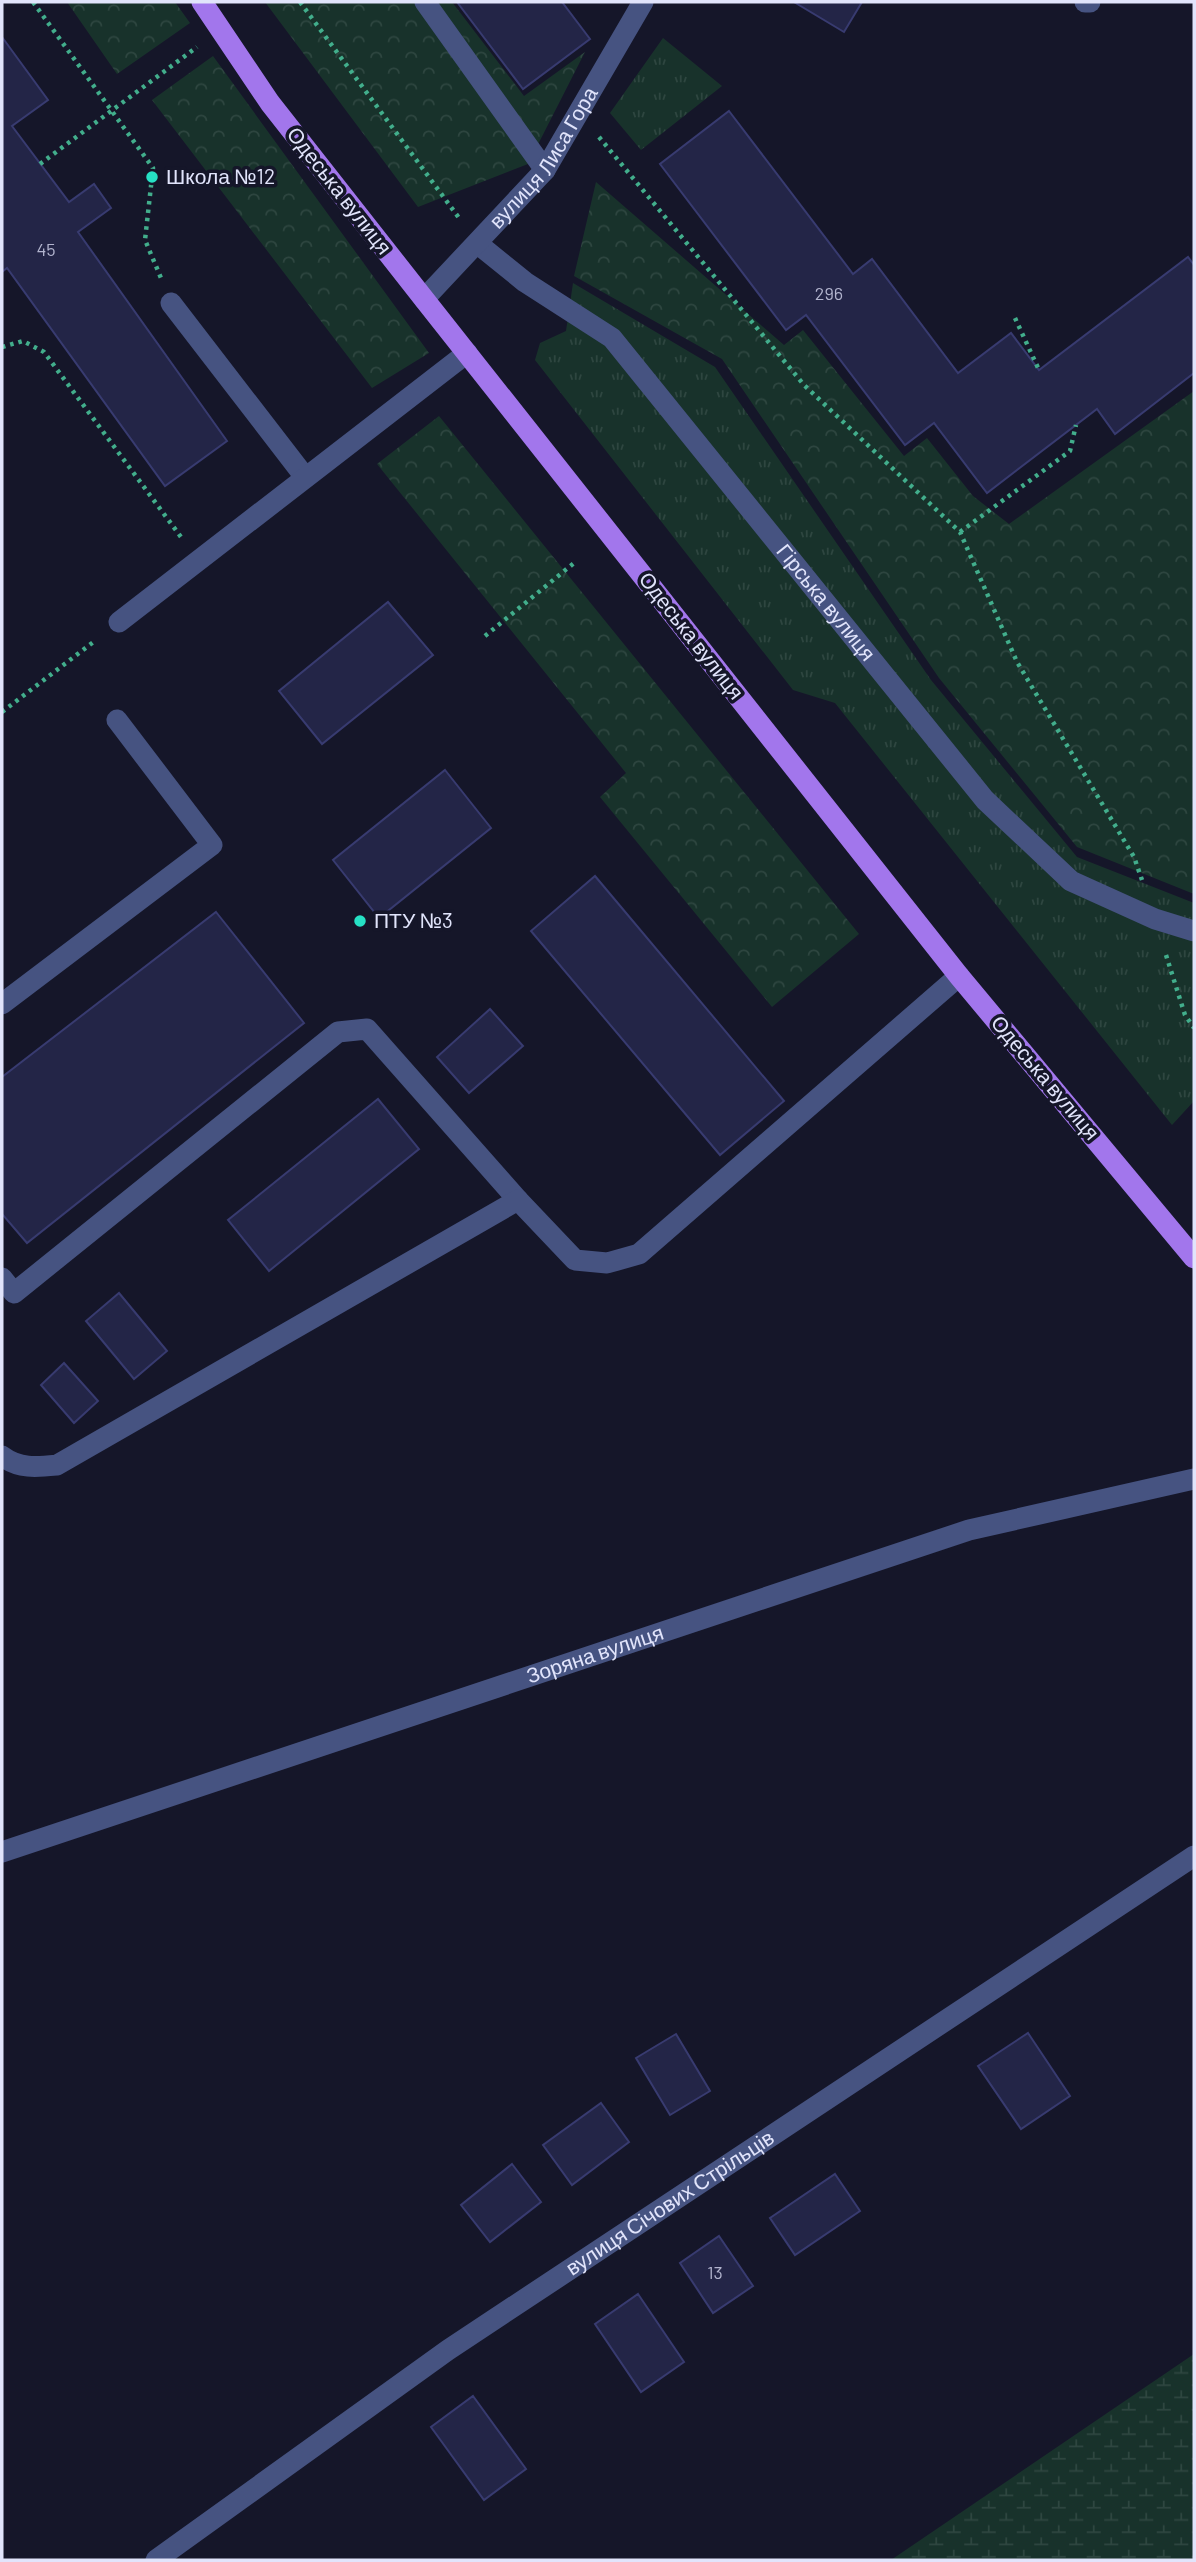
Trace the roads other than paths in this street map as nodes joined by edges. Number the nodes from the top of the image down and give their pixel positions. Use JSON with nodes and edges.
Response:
{"nodes":[{"id":1,"x":202,"y":2,"type":"edge"},
{"id":2,"x":425,"y":2,"type":"edge"},
{"id":3,"x":643,"y":2,"type":"edge"},
{"id":4,"x":545,"y":170,"type":"junction"},
{"id":5,"x":478,"y":244,"type":"junction"},
{"id":6,"x":424,"y":299,"type":"junction"},
{"id":7,"x":171,"y":303,"type":"road end"},
{"id":8,"x":467,"y":353,"type":"junction"},
{"id":9,"x":305,"y":477,"type":"junction"},
{"id":10,"x":119,"y":622,"type":"road end"},
{"id":11,"x":117,"y":720,"type":"dead end"},
{"id":12,"x":1194,"y":931,"type":"edge"},
{"id":13,"x":959,"y":976,"type":"junction"},
{"id":14,"x":2,"y":1004,"type":"edge"},
{"id":15,"x":518,"y":1200,"type":"junction"},
{"id":16,"x":1194,"y":1258,"type":"edge"},
{"id":17,"x":2,"y":1278,"type":"edge"},
{"id":18,"x":2,"y":1456,"type":"edge"},
{"id":19,"x":1194,"y":1479,"type":"edge"},
{"id":20,"x":2,"y":1852,"type":"edge"},
{"id":21,"x":1194,"y":1856,"type":"edge"},
{"id":22,"x":156,"y":2560,"type":"edge"}],
"edges":[{"from":1,"to":6,"type":"main road","name":"Одеська вулиця"},
{"from":2,"to":4,"type":"street"},
{"from":3,"to":4,"type":"street","name":"вулиця Лиса Гора"},
{"from":4,"to":5,"type":"street","name":"вулиця Лиса Гора"},
{"from":5,"to":6,"type":"street","name":"вулиця Лиса Гора"},
{"from":5,"to":12,"type":"street","name":"Гірська вулиця"},
{"from":6,"to":8,"type":"main road","name":"Одеська вулиця"},
{"from":7,"to":9,"type":"street"},
{"from":8,"to":9,"type":"street"},
{"from":8,"to":13,"type":"main road","name":"Одеська вулиця"},
{"from":9,"to":10,"type":"street"},
{"from":11,"to":14,"type":"street"},
{"from":13,"to":15,"type":"street"},
{"from":13,"to":16,"type":"main road","name":"Одеська вулиця"},
{"from":15,"to":17,"type":"street"},
{"from":15,"to":18,"type":"street"},
{"from":19,"to":20,"type":"street","name":"Зоряна вулиця"},
{"from":21,"to":22,"type":"street","name":"вулиця Січових Стрільців"}]}
